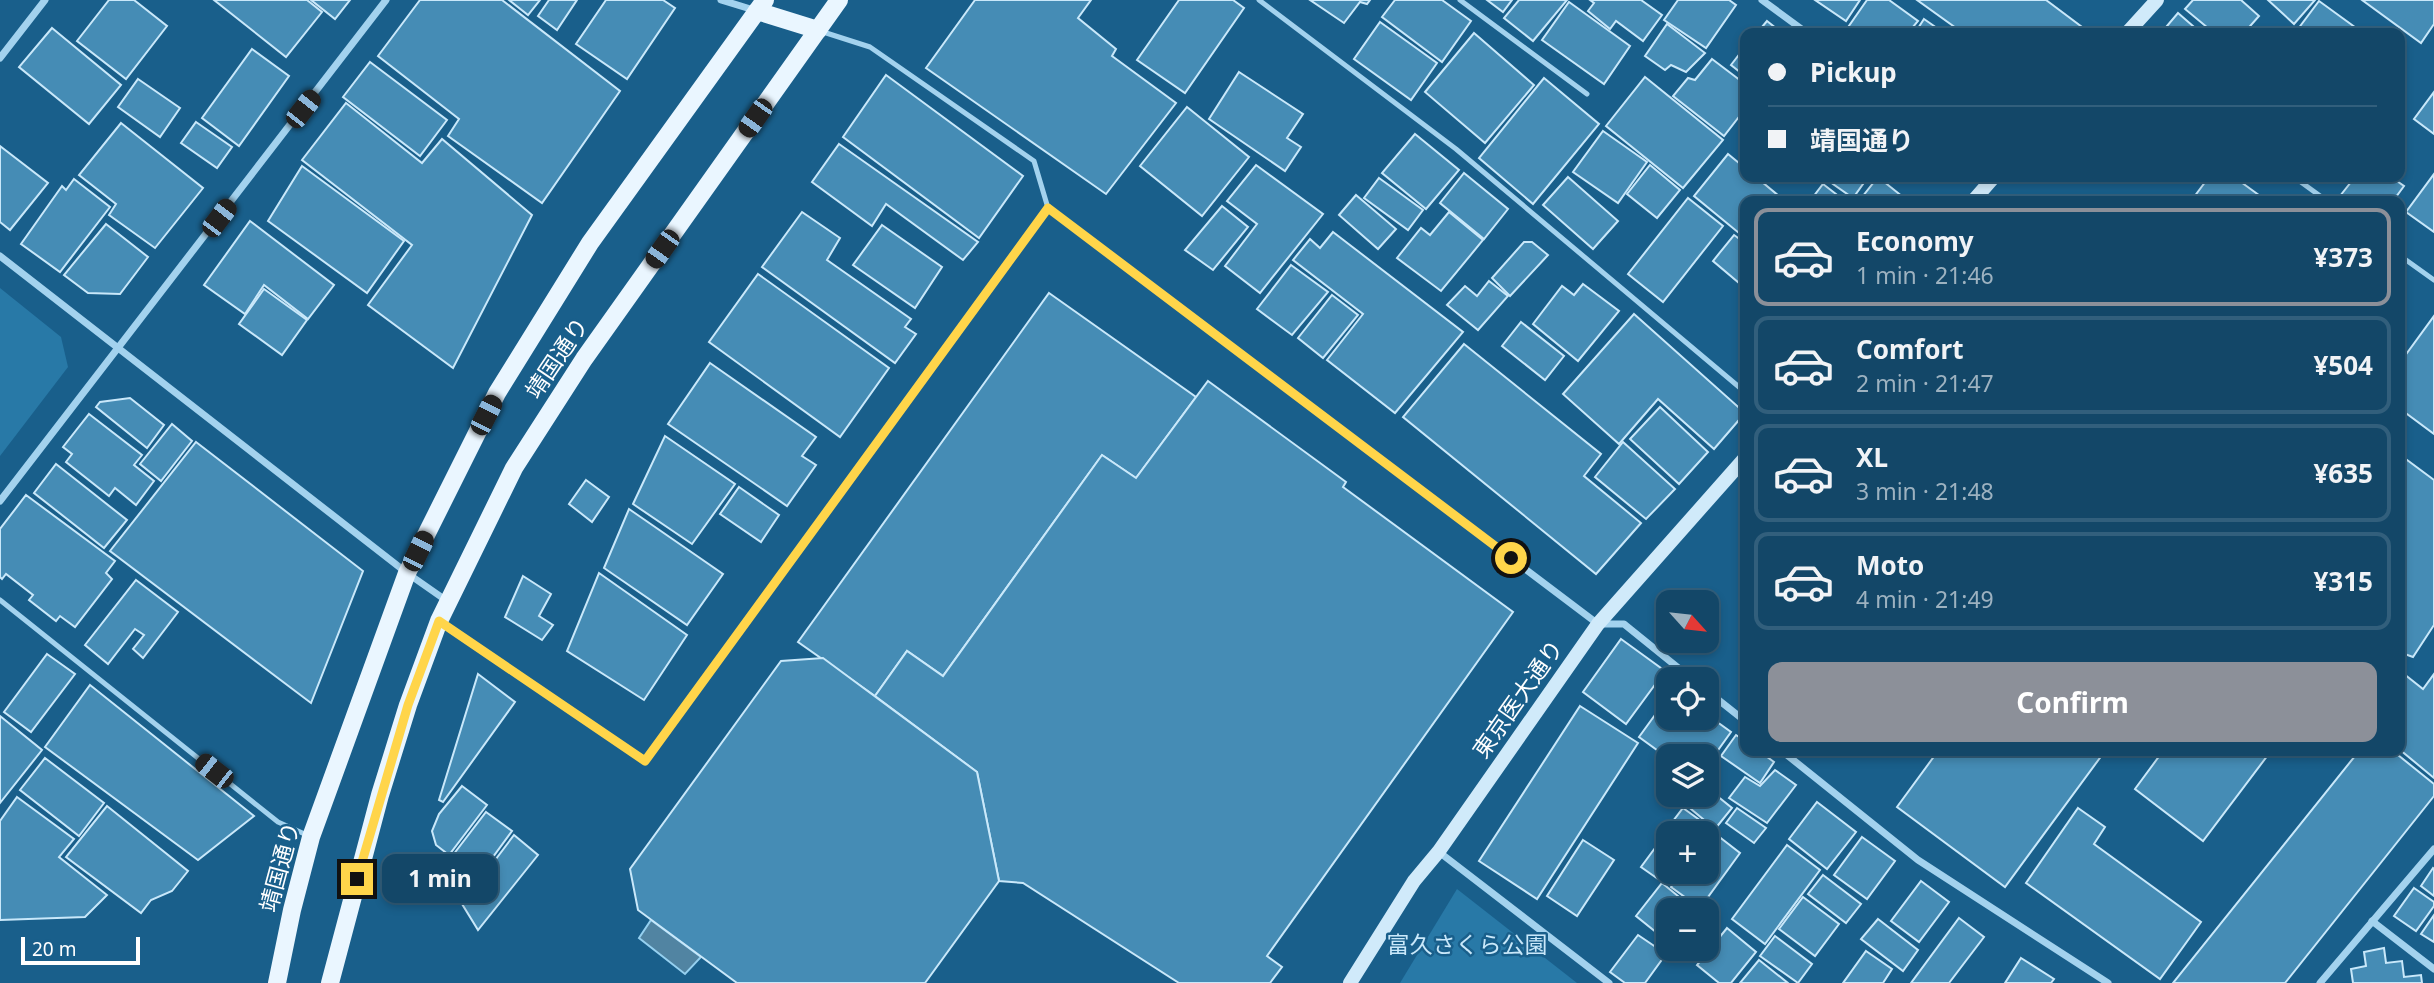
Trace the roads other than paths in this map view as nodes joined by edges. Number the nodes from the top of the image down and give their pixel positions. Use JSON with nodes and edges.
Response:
{"nodes":[{"id":1,"x":45,"y":0,"type":"edge"},
{"id":2,"x":386,"y":0,"type":"edge"},
{"id":3,"x":721,"y":0,"type":"edge"},
{"id":4,"x":839,"y":0,"type":"edge"},
{"id":5,"x":1259,"y":0,"type":"edge"},
{"id":6,"x":1460,"y":0,"type":"edge"},
{"id":7,"x":1762,"y":0,"type":"edge"},
{"id":8,"x":2158,"y":0,"type":"edge"},
{"id":9,"x":761,"y":6,"type":"edge"},
{"id":10,"x":1800,"y":28,"type":"edge"},
{"id":11,"x":2132,"y":28,"type":"edge"},
{"id":12,"x":818,"y":30,"type":"junction"},
{"id":13,"x":0,"y":58,"type":"edge"},
{"id":14,"x":1587,"y":94,"type":"dead end"},
{"id":15,"x":1990,"y":182,"type":"edge"},
{"id":16,"x":2301,"y":182,"type":"edge"},
{"id":17,"x":1977,"y":196,"type":"edge"},
{"id":18,"x":2320,"y":196,"type":"edge"},
{"id":19,"x":1048,"y":208,"type":"junction"},
{"id":20,"x":0,"y":256,"type":"edge"},
{"id":21,"x":2405,"y":259,"type":"edge"},
{"id":22,"x":2434,"y":280,"type":"edge"},
{"id":23,"x":118,"y":348,"type":"junction"},
{"id":24,"x":1740,"y":388,"type":"edge"},
{"id":25,"x":1740,"y":464,"type":"edge"},
{"id":26,"x":0,"y":501,"type":"edge"},
{"id":27,"x":407,"y":573,"type":"junction"},
{"id":28,"x":0,"y":600,"type":"edge"},
{"id":29,"x":448,"y":601,"type":"junction"},
{"id":30,"x":439,"y":621,"type":"junction"},
{"id":31,"x":1598,"y":624,"type":"junction"},
{"id":32,"x":1677,"y":667,"type":"edge"},
{"id":33,"x":1719,"y":700,"type":"edge"},
{"id":34,"x":1740,"y":717,"type":"edge"},
{"id":35,"x":1788,"y":756,"type":"edge"},
{"id":36,"x":312,"y":837,"type":"junction"},
{"id":37,"x":2434,"y":849,"type":"edge"},
{"id":38,"x":1439,"y":851,"type":"junction"},
{"id":39,"x":2372,"y":921,"type":"junction"},
{"id":40,"x":2434,"y":969,"type":"edge"},
{"id":41,"x":276,"y":983,"type":"edge"},
{"id":42,"x":330,"y":983,"type":"edge"},
{"id":43,"x":1350,"y":983,"type":"edge"},
{"id":44,"x":1609,"y":983,"type":"edge"},
{"id":45,"x":2108,"y":983,"type":"edge"},
{"id":46,"x":2320,"y":983,"type":"edge"}],
"edges":[{"from":1,"to":13,"type":"street"},
{"from":2,"to":23,"type":"street"},
{"from":3,"to":9,"type":"street"},
{"from":4,"to":12,"type":"main road","name":"靖国通り"},
{"from":5,"to":24,"type":"lane"},
{"from":6,"to":14,"type":"lane"},
{"from":7,"to":10,"type":"street"},
{"from":8,"to":11,"type":"street"},
{"from":9,"to":12,"type":"main road"},
{"from":9,"to":27,"type":"main road","name":"靖国通り"},
{"from":12,"to":19,"type":"lane"},
{"from":12,"to":29,"type":"main road","name":"靖国通り"},
{"from":15,"to":17,"type":"street"},
{"from":16,"to":18,"type":"lane"},
{"from":19,"to":30,"type":"street"},
{"from":19,"to":31,"type":"street"},
{"from":20,"to":23,"type":"street"},
{"from":21,"to":22,"type":"lane"},
{"from":23,"to":26,"type":"street"},
{"from":23,"to":27,"type":"street"},
{"from":25,"to":31,"type":"street","name":"東京医大通り"},
{"from":27,"to":29,"type":"street"},
{"from":27,"to":36,"type":"main road","name":"靖国通り"},
{"from":28,"to":36,"type":"lane"},
{"from":29,"to":30,"type":"main road","name":"靖国通り"},
{"from":30,"to":42,"type":"main road","name":"靖国通り"},
{"from":31,"to":32,"type":"street"},
{"from":31,"to":38,"type":"street","name":"東京医大通り"},
{"from":33,"to":34,"type":"street"},
{"from":35,"to":45,"type":"street"},
{"from":36,"to":41,"type":"main road","name":"靖国通り"},
{"from":37,"to":39,"type":"street"},
{"from":38,"to":43,"type":"street","name":"東京医大通り"},
{"from":38,"to":44,"type":"street"},
{"from":39,"to":40,"type":"street"},
{"from":39,"to":46,"type":"street"}]}
